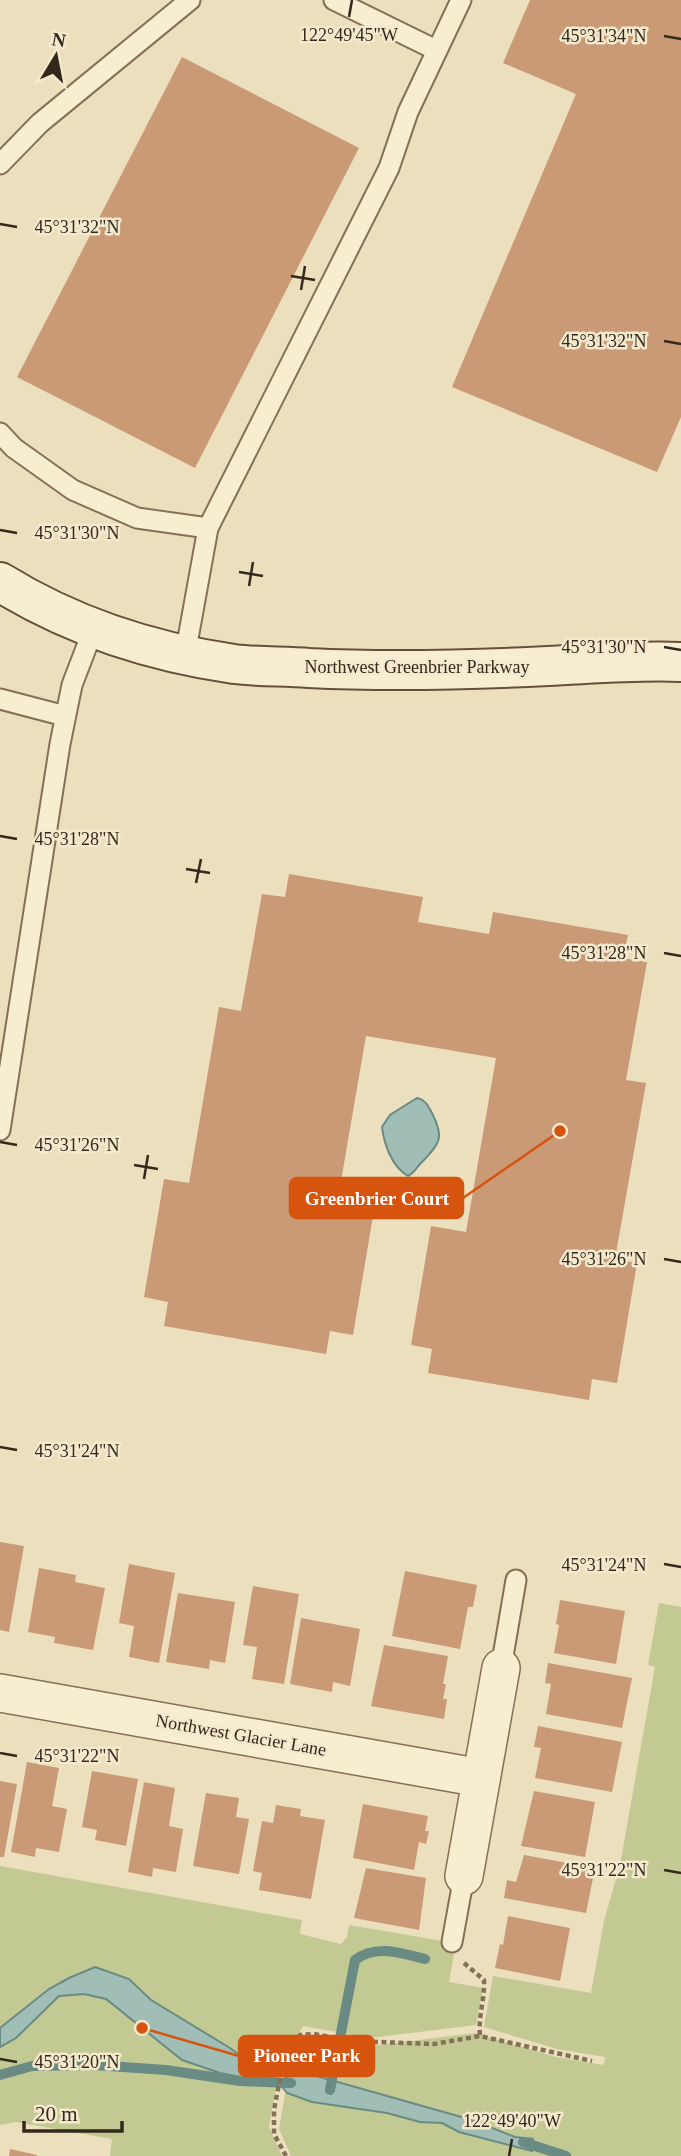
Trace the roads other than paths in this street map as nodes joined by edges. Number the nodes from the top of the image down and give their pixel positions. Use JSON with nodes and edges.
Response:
{"nodes":[{"id":1,"x":190,"y":0,"type":"edge"},
{"id":2,"x":334,"y":0,"type":"edge"},
{"id":3,"x":461,"y":0,"type":"edge"},
{"id":4,"x":436,"y":50,"type":"junction"},
{"id":5,"x":0,"y":164,"type":"edge"},
{"id":6,"x":0,"y":433,"type":"edge"},
{"id":7,"x":208,"y":528,"type":"junction"},
{"id":8,"x":0,"y":582,"type":"edge"},
{"id":9,"x":93,"y":629,"type":"junction"},
{"id":10,"x":185,"y":654,"type":"junction"},
{"id":11,"x":681,"y":662,"type":"edge"},
{"id":12,"x":0,"y":699,"type":"edge"},
{"id":13,"x":65,"y":716,"type":"junction"},
{"id":14,"x":0,"y":1130,"type":"edge"},
{"id":15,"x":516,"y":1580,"type":"dead end"},
{"id":16,"x":501,"y":1668,"type":"joint"},
{"id":17,"x":0,"y":1693,"type":"edge"},
{"id":18,"x":481,"y":1778,"type":"junction"},
{"id":19,"x":464,"y":1876,"type":"joint"},
{"id":20,"x":452,"y":1942,"type":"road end"}],
"edges":[{"from":1,"to":5,"type":"lane"},
{"from":2,"to":4,"type":"lane"},
{"from":3,"to":4,"type":"lane"},
{"from":4,"to":7,"type":"lane"},
{"from":6,"to":7,"type":"lane"},
{"from":7,"to":10,"type":"lane"},
{"from":8,"to":9,"type":"street","name":"Northwest Greenbrier Parkway"},
{"from":9,"to":10,"type":"street","name":"Northwest Greenbrier Parkway"},
{"from":9,"to":13,"type":"lane"},
{"from":10,"to":11,"type":"street","name":"Northwest Greenbrier Parkway"},
{"from":12,"to":13,"type":"lane"},
{"from":13,"to":14,"type":"lane"},
{"from":15,"to":16,"type":"lane"},
{"from":16,"to":18,"type":"street"},
{"from":17,"to":18,"type":"street","name":"Northwest Glacier Lane"},
{"from":18,"to":19,"type":"street"},
{"from":19,"to":20,"type":"lane"}]}
